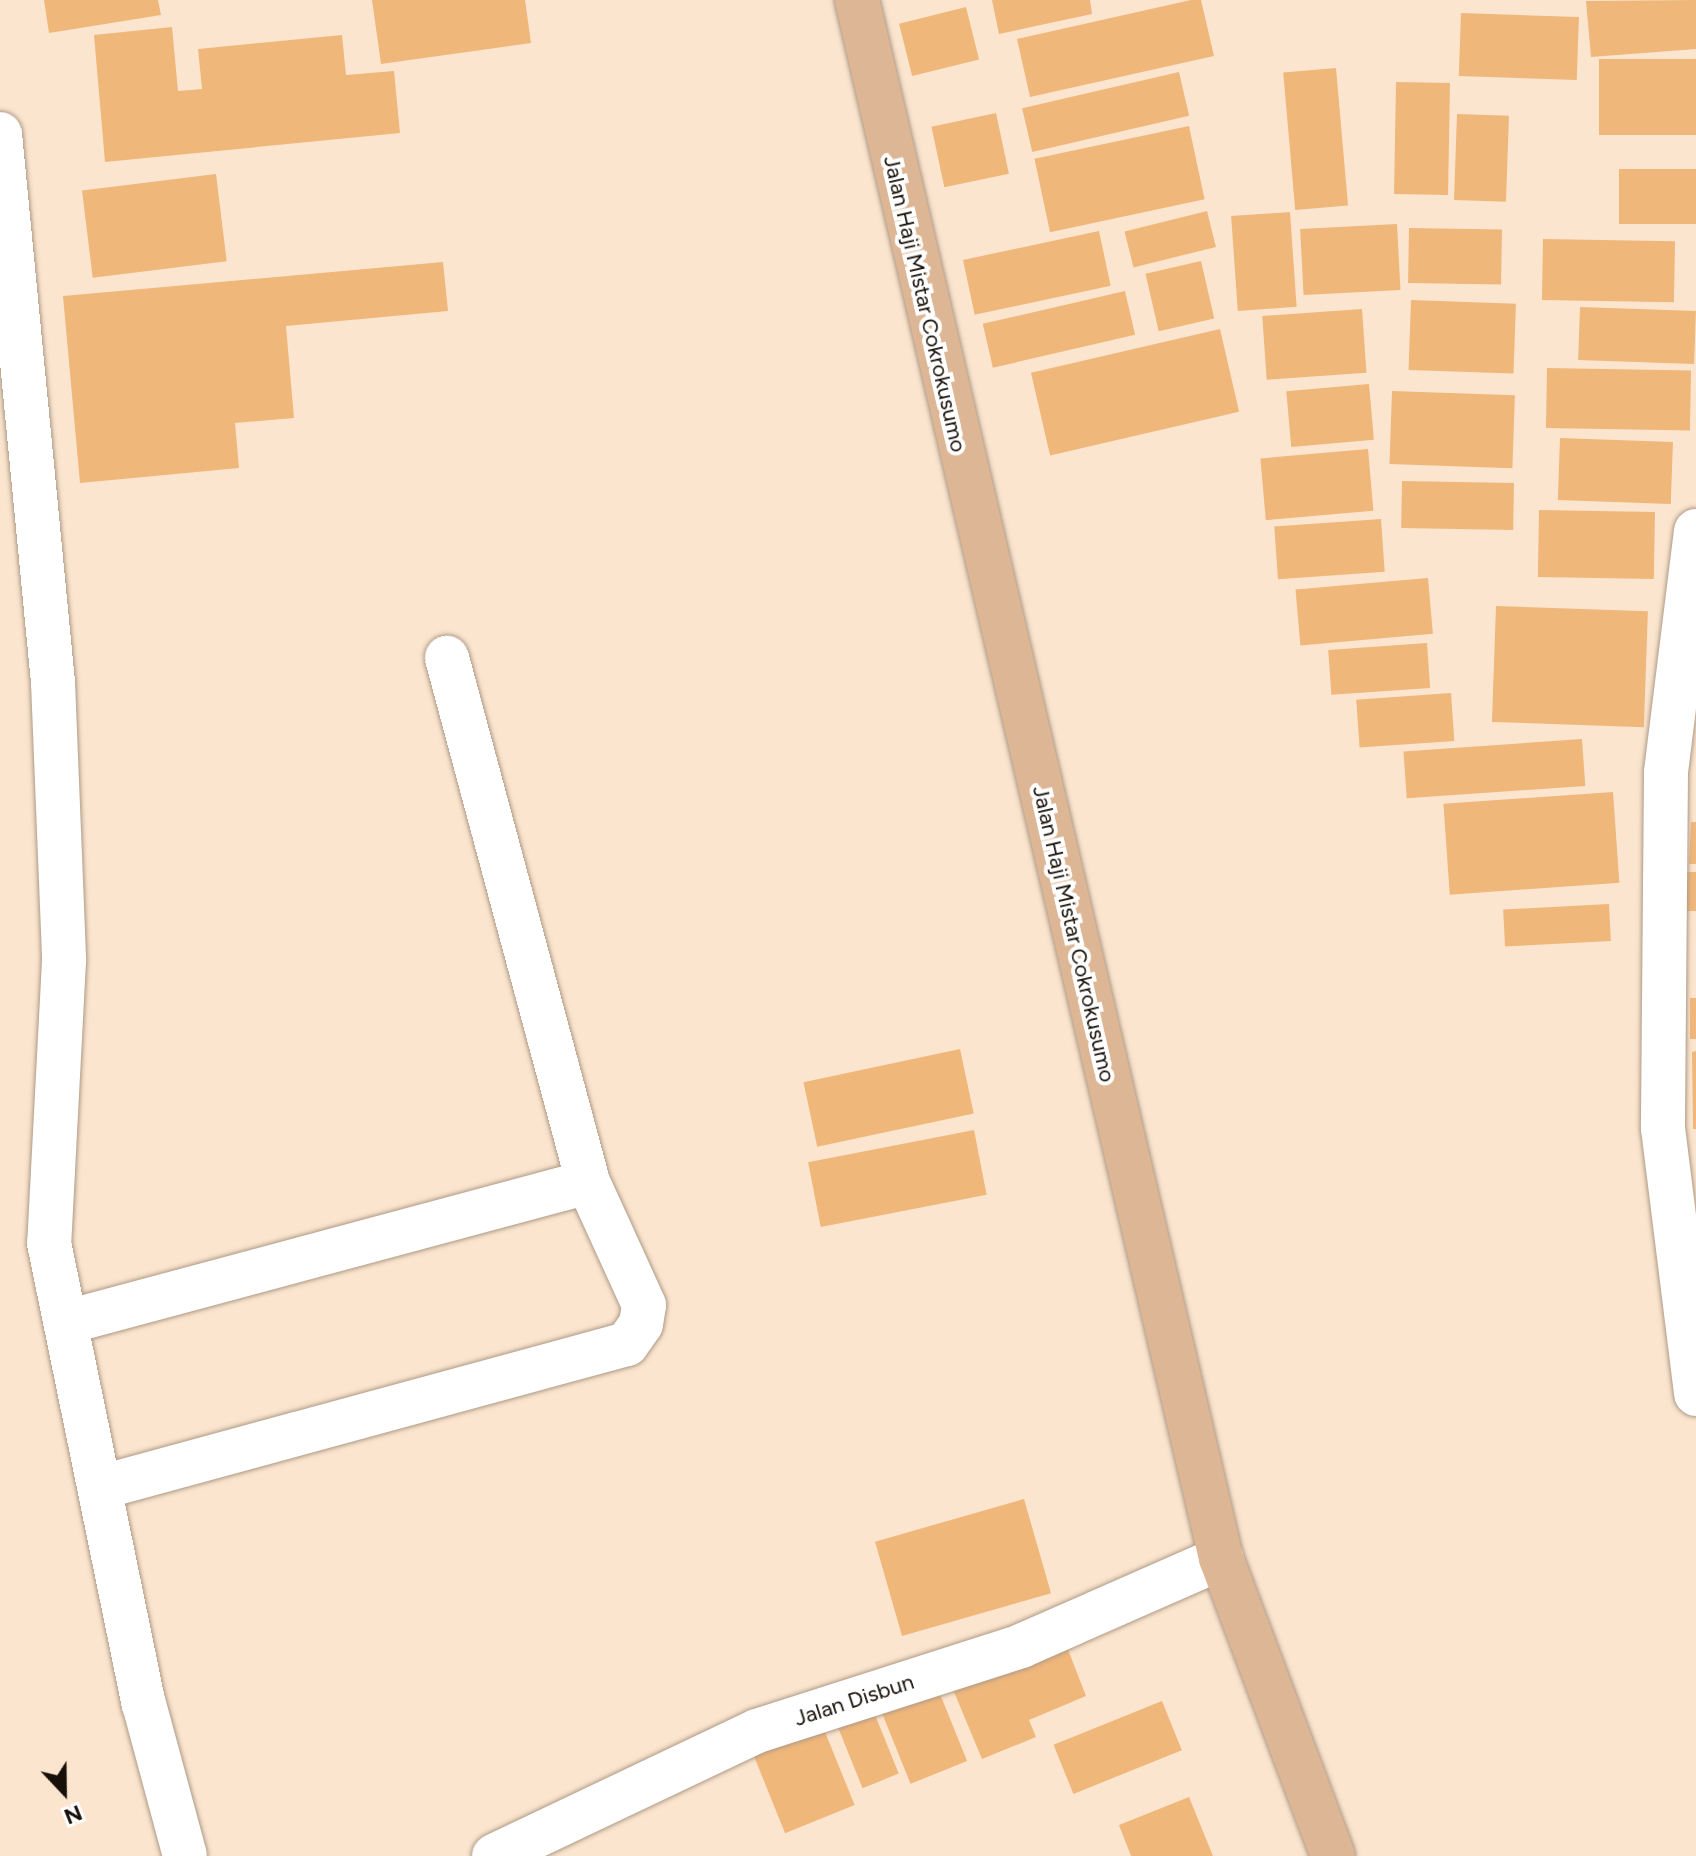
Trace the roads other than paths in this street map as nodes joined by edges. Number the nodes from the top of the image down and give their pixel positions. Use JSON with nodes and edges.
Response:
{"nodes":[{"id":1,"x":857,"y":0,"type":"edge"},
{"id":2,"x":0,"y":134,"type":"edge"},
{"id":3,"x":1696,"y":531,"type":"edge"},
{"id":4,"x":447,"y":658,"type":"dead end"},
{"id":5,"x":588,"y":1182,"type":"junction"},
{"id":6,"x":67,"y":1322,"type":"junction"},
{"id":7,"x":1696,"y":1394,"type":"edge"},
{"id":8,"x":102,"y":1487,"type":"junction"},
{"id":9,"x":1221,"y":1558,"type":"junction"},
{"id":10,"x":185,"y":1856,"type":"edge"},
{"id":11,"x":494,"y":1856,"type":"edge"},
{"id":12,"x":1333,"y":1856,"type":"edge"}],
"edges":[{"from":1,"to":9,"type":"main road","name":"Jalan Haji Mistar Cokrokusumo"},
{"from":2,"to":6,"type":"street"},
{"from":3,"to":7,"type":"street"},
{"from":4,"to":5,"type":"street"},
{"from":5,"to":6,"type":"street"},
{"from":5,"to":8,"type":"street"},
{"from":6,"to":8,"type":"street"},
{"from":8,"to":10,"type":"street"},
{"from":9,"to":11,"type":"street","name":"Jalan Disbun"},
{"from":9,"to":12,"type":"main road","name":"Jalan Haji Mistar Cokrokusumo"}]}
